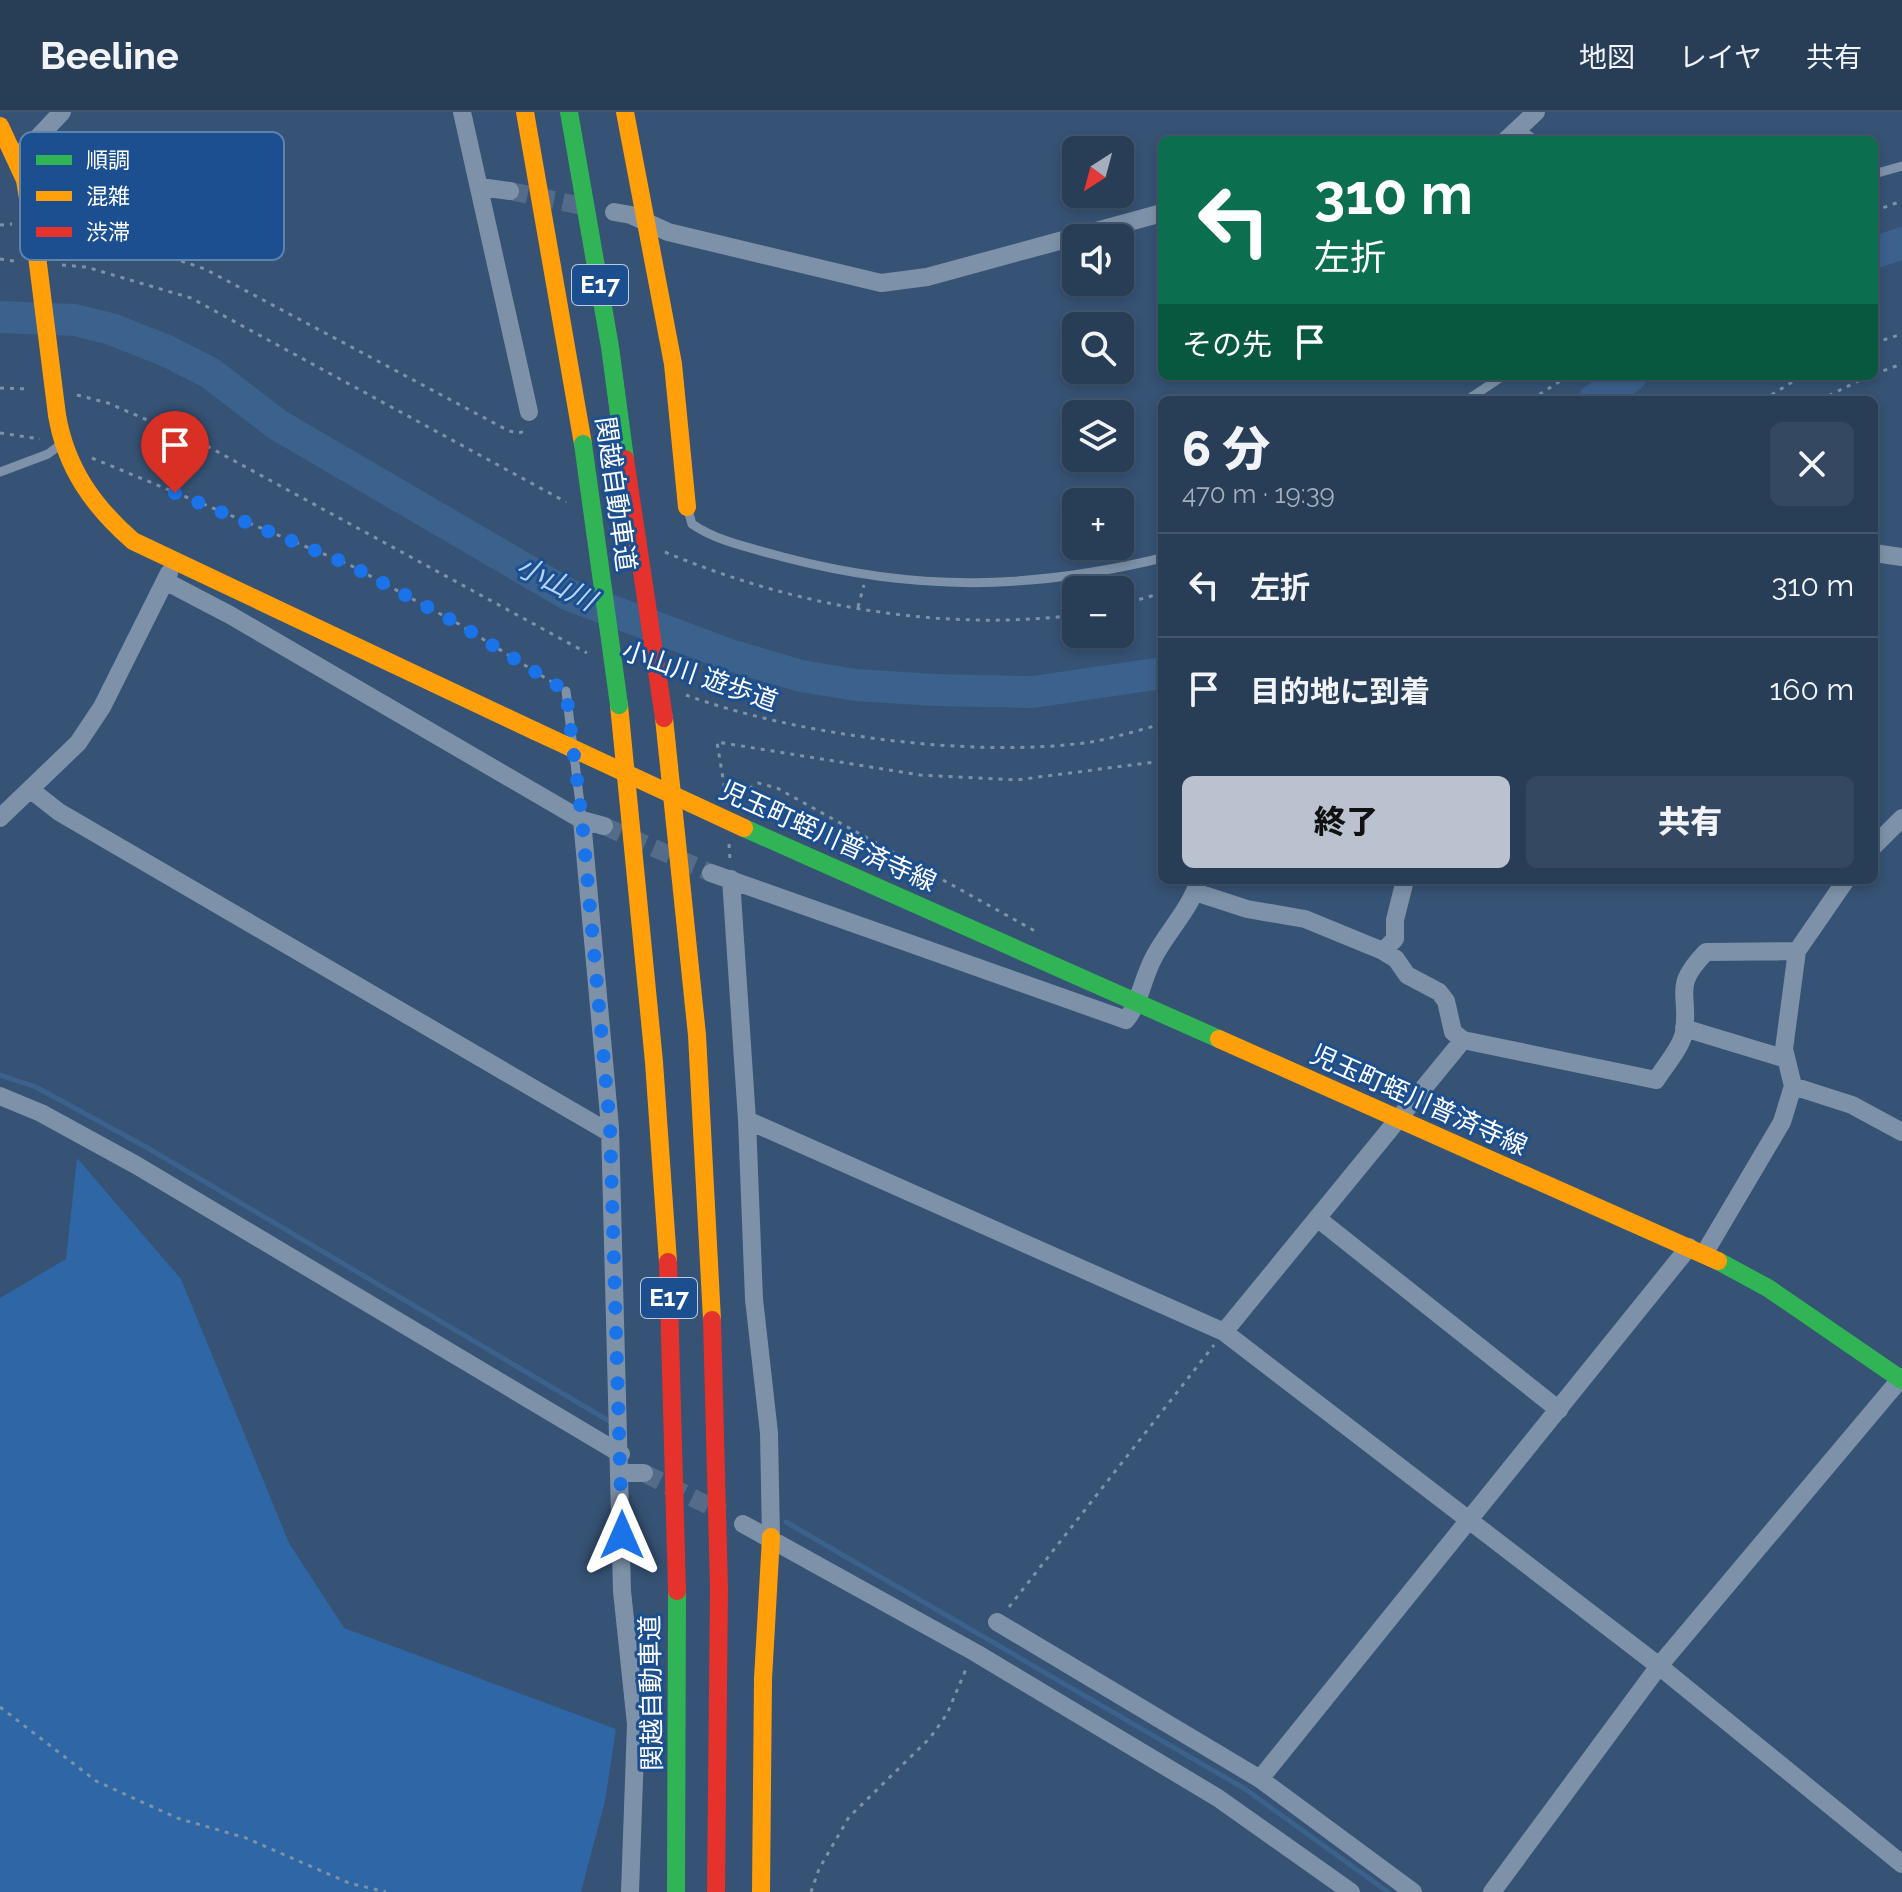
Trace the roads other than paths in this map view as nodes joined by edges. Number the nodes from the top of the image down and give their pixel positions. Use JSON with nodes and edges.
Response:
{"nodes":[{"id":1,"x":62,"y":112,"type":"edge"},
{"id":2,"x":462,"y":112,"type":"edge"},
{"id":3,"x":525,"y":112,"type":"edge"},
{"id":4,"x":569,"y":112,"type":"edge"},
{"id":5,"x":625,"y":112,"type":"edge"},
{"id":6,"x":0,"y":126,"type":"edge"},
{"id":7,"x":41,"y":132,"type":"edge"},
{"id":8,"x":18,"y":153,"type":"joint"},
{"id":9,"x":20,"y":160,"type":"edge"},
{"id":10,"x":1902,"y":166,"type":"edge"},
{"id":11,"x":1878,"y":173,"type":"edge"},
{"id":12,"x":480,"y":187,"type":"junction"},
{"id":13,"x":510,"y":191,"type":"tunnel mouth"},
{"id":14,"x":614,"y":212,"type":"tunnel mouth"},
{"id":15,"x":1158,"y":214,"type":"edge"},
{"id":16,"x":648,"y":223,"type":"junction"},
{"id":17,"x":38,"y":260,"type":"edge"},
{"id":18,"x":1497,"y":380,"type":"edge"},
{"id":19,"x":1473,"y":396,"type":"edge"},
{"id":20,"x":529,"y":412,"type":"road end"},
{"id":21,"x":60,"y":445,"type":"junction"},
{"id":22,"x":0,"y":472,"type":"edge"},
{"id":23,"x":687,"y":507,"type":"joint"},
{"id":24,"x":1878,"y":554,"type":"edge"},
{"id":25,"x":1902,"y":557,"type":"edge"},
{"id":26,"x":1158,"y":559,"type":"edge"},
{"id":27,"x":174,"y":563,"type":"junction"},
{"id":28,"x":165,"y":581,"type":"junction"},
{"id":29,"x":566,"y":691,"type":"road end"},
{"id":30,"x":31,"y":790,"type":"junction"},
{"id":31,"x":0,"y":818,"type":"edge"},
{"id":32,"x":1902,"y":818,"type":"edge"},
{"id":33,"x":582,"y":820,"type":"junction"},
{"id":34,"x":604,"y":826,"type":"tunnel mouth"},
{"id":35,"x":1878,"y":842,"type":"edge"},
{"id":36,"x":711,"y":873,"type":"tunnel mouth"},
{"id":37,"x":731,"y":879,"type":"junction"},
{"id":38,"x":1404,"y":884,"type":"edge"},
{"id":39,"x":1843,"y":884,"type":"edge"},
{"id":40,"x":1197,"y":886,"type":"edge"},
{"id":41,"x":1383,"y":951,"type":"junction"},
{"id":42,"x":1797,"y":951,"type":"junction"},
{"id":43,"x":1138,"y":1005,"type":"junction"},
{"id":44,"x":1684,"y":1028,"type":"junction"},
{"id":45,"x":1463,"y":1040,"type":"junction"},
{"id":46,"x":1786,"y":1059,"type":"junction"},
{"id":47,"x":1793,"y":1086,"type":"junction"},
{"id":48,"x":0,"y":1096,"type":"edge"},
{"id":49,"x":1398,"y":1119,"type":"junction"},
{"id":50,"x":747,"y":1120,"type":"junction"},
{"id":51,"x":1902,"y":1132,"type":"edge"},
{"id":52,"x":610,"y":1133,"type":"junction"},
{"id":53,"x":1317,"y":1218,"type":"junction"},
{"id":54,"x":1697,"y":1250,"type":"junction"},
{"id":55,"x":1224,"y":1332,"type":"junction"},
{"id":56,"x":1902,"y":1379,"type":"edge"},
{"id":57,"x":1559,"y":1410,"type":"junction"},
{"id":58,"x":621,"y":1463,"type":"junction"},
{"id":59,"x":644,"y":1473,"type":"tunnel mouth"},
{"id":60,"x":1469,"y":1521,"type":"junction"},
{"id":61,"x":743,"y":1524,"type":"tunnel mouth"},
{"id":62,"x":771,"y":1537,"type":"junction"},
{"id":63,"x":997,"y":1622,"type":"road end"},
{"id":64,"x":1659,"y":1666,"type":"junction"},
{"id":65,"x":1260,"y":1779,"type":"junction"},
{"id":66,"x":1902,"y":1864,"type":"edge"},
{"id":67,"x":630,"y":1892,"type":"edge"},
{"id":68,"x":676,"y":1892,"type":"edge"},
{"id":69,"x":716,"y":1892,"type":"edge"},
{"id":70,"x":761,"y":1892,"type":"edge"},
{"id":71,"x":1351,"y":1892,"type":"edge"},
{"id":72,"x":1413,"y":1892,"type":"edge"},
{"id":73,"x":1492,"y":1892,"type":"edge"}],
"edges":[{"from":1,"to":7,"type":"street"},
{"from":2,"to":12,"type":"street"},
{"from":3,"to":68,"type":"main road","name":"関越自動車道","number":"E17","bridge":true},
{"from":4,"to":69,"type":"main road","name":"関越自動車道","number":"E17","bridge":true},
{"from":5,"to":16,"type":"main road"},
{"from":6,"to":8,"type":"main road","name":"児玉町蛭川普済寺線"},
{"from":8,"to":9,"type":"main road","name":"児玉町蛭川普済寺線","bridge":true},
{"from":10,"to":11,"type":"lane"},
{"from":12,"to":13,"type":"street"},
{"from":12,"to":20,"type":"street"},
{"from":14,"to":16,"type":"street"},
{"from":15,"to":16,"type":"street"},
{"from":16,"to":23,"type":"main road"},
{"from":17,"to":21,"type":"main road","name":"児玉町蛭川普済寺線","bridge":true},
{"from":18,"to":19,"type":"lane"},
{"from":21,"to":22,"type":"lane"},
{"from":21,"to":27,"type":"main road","name":"児玉町蛭川普済寺線"},
{"from":23,"to":26,"type":"lane"},
{"from":24,"to":25,"type":"street"},
{"from":27,"to":28,"type":"street"},
{"from":27,"to":43,"type":"main road","name":"児玉町蛭川普済寺線","bridge":true},
{"from":28,"to":30,"type":"street"},
{"from":28,"to":33,"type":"street"},
{"from":29,"to":33,"type":"lane"},
{"from":30,"to":31,"type":"street"},
{"from":30,"to":52,"type":"street"},
{"from":32,"to":35,"type":"street"},
{"from":33,"to":34,"type":"street"},
{"from":33,"to":52,"type":"street"},
{"from":36,"to":37,"type":"street"},
{"from":37,"to":43,"type":"street"},
{"from":37,"to":50,"type":"street"},
{"from":38,"to":41,"type":"street"},
{"from":39,"to":42,"type":"street"},
{"from":40,"to":41,"type":"street"},
{"from":40,"to":43,"type":"street"},
{"from":41,"to":45,"type":"street"},
{"from":42,"to":44,"type":"street"},
{"from":42,"to":46,"type":"street"},
{"from":43,"to":49,"type":"main road","name":"児玉町蛭川普済寺線"},
{"from":44,"to":45,"type":"street"},
{"from":44,"to":46,"type":"street"},
{"from":45,"to":49,"type":"street"},
{"from":46,"to":47,"type":"street"},
{"from":47,"to":51,"type":"street"},
{"from":47,"to":54,"type":"street"},
{"from":48,"to":58,"type":"street"},
{"from":49,"to":53,"type":"street"},
{"from":49,"to":54,"type":"main road","name":"児玉町蛭川普済寺線"},
{"from":50,"to":55,"type":"street"},
{"from":50,"to":62,"type":"street"},
{"from":52,"to":58,"type":"street"},
{"from":53,"to":55,"type":"street"},
{"from":53,"to":57,"type":"street"},
{"from":54,"to":56,"type":"main road","name":"児玉町蛭川普済寺線"},
{"from":54,"to":57,"type":"street"},
{"from":55,"to":60,"type":"street"},
{"from":56,"to":64,"type":"street"},
{"from":57,"to":60,"type":"street"},
{"from":58,"to":59,"type":"street"},
{"from":58,"to":67,"type":"street"},
{"from":60,"to":64,"type":"street"},
{"from":60,"to":65,"type":"street"},
{"from":61,"to":62,"type":"street"},
{"from":62,"to":70,"type":"main road"},
{"from":62,"to":71,"type":"street"},
{"from":63,"to":65,"type":"street"},
{"from":64,"to":66,"type":"street"},
{"from":64,"to":73,"type":"street"},
{"from":65,"to":72,"type":"street"}]}
